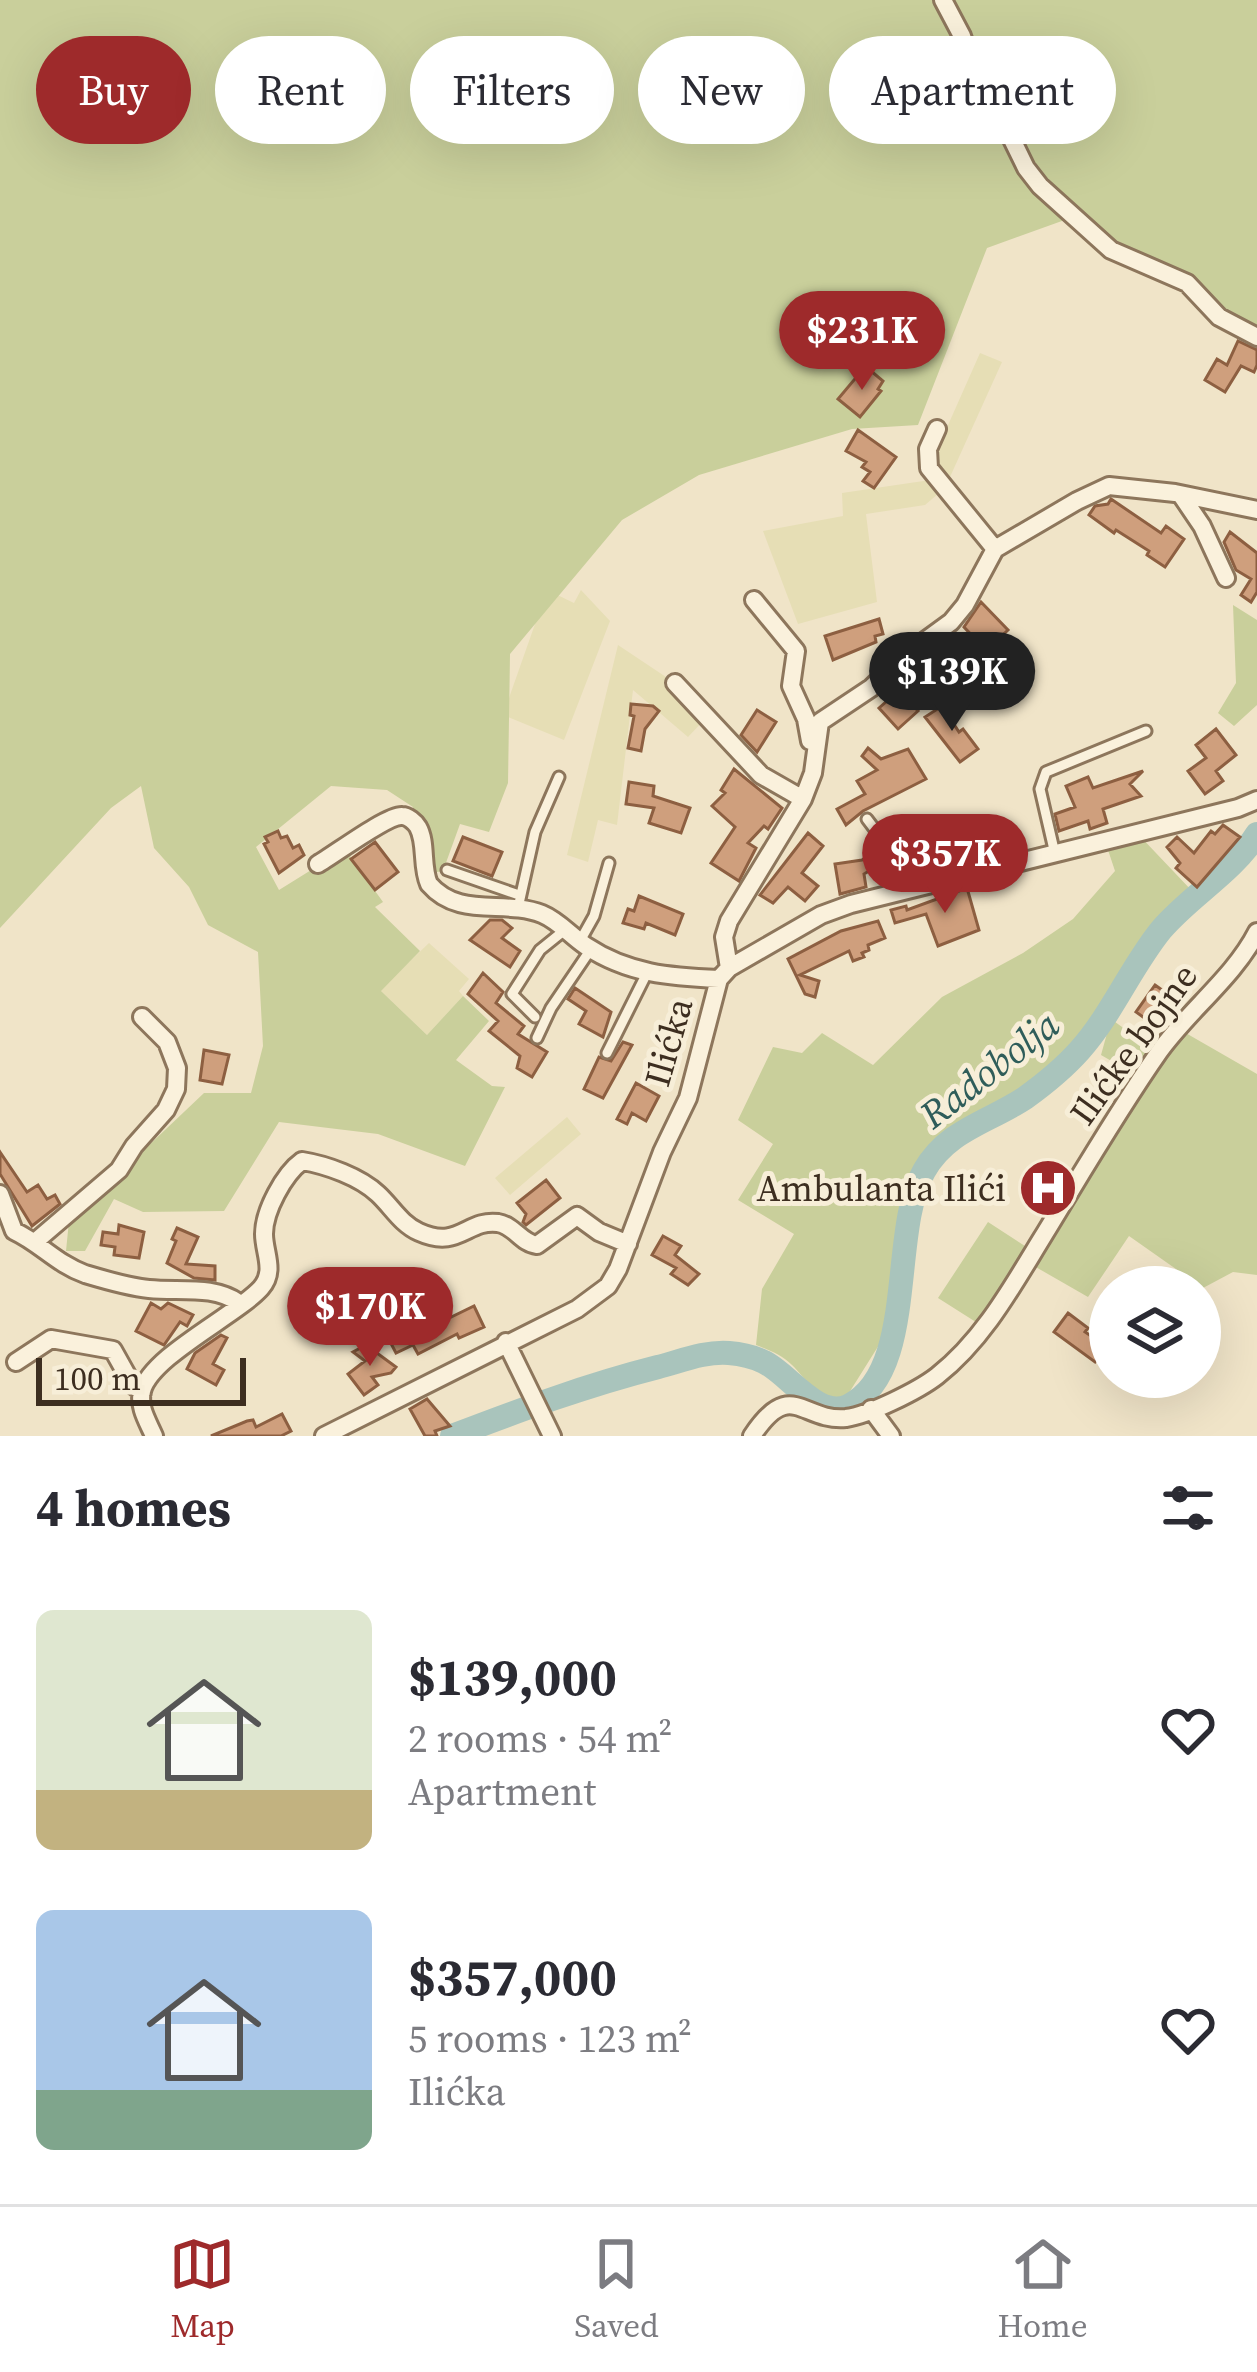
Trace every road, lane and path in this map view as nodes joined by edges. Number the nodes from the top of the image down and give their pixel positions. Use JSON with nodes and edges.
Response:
{"nodes":[{"id":1,"x":943,"y":0,"type":"edge"},
{"id":2,"x":1257,"y":337,"type":"edge"},
{"id":3,"x":937,"y":429,"type":"dead end"},
{"id":4,"x":1181,"y":495,"type":"junction"},
{"id":5,"x":1257,"y":509,"type":"edge"},
{"id":6,"x":995,"y":549,"type":"junction"},
{"id":7,"x":1226,"y":578,"type":"dead end"},
{"id":8,"x":754,"y":600,"type":"dead end"},
{"id":9,"x":676,"y":683,"type":"dead end"},
{"id":10,"x":1146,"y":731,"type":"dead end"},
{"id":11,"x":813,"y":773,"type":"junction"},
{"id":12,"x":559,"y":777,"type":"dead end"},
{"id":13,"x":803,"y":799,"type":"junction"},
{"id":14,"x":1257,"y":801,"type":"edge"},
{"id":15,"x":867,"y":819,"type":"dead end"},
{"id":16,"x":927,"y":840,"type":"dead end"},
{"id":17,"x":1055,"y":854,"type":"junction"},
{"id":18,"x":898,"y":860,"type":"junction"},
{"id":19,"x":609,"y":862,"type":"dead end"},
{"id":20,"x":318,"y":864,"type":"dead end"},
{"id":21,"x":447,"y":870,"type":"dead end"},
{"id":22,"x":905,"y":891,"type":"junction"},
{"id":23,"x":519,"y":902,"type":"junction"},
{"id":24,"x":1257,"y":932,"type":"edge"},
{"id":25,"x":579,"y":940,"type":"junction"},
{"id":26,"x":647,"y":973,"type":"junction"},
{"id":27,"x":724,"y":974,"type":"junction"},
{"id":28,"x":142,"y":1017,"type":"dead end"},
{"id":29,"x":535,"y":1017,"type":"dead end"},
{"id":30,"x":537,"y":1038,"type":"dead end"},
{"id":31,"x":607,"y":1053,"type":"dead end"},
{"id":32,"x":0,"y":1194,"type":"edge"},
{"id":33,"x":7,"y":1236,"type":"edge"},
{"id":34,"x":36,"y":1241,"type":"junction"},
{"id":35,"x":628,"y":1244,"type":"junction"},
{"id":36,"x":239,"y":1303,"type":"junction"},
{"id":37,"x":506,"y":1342,"type":"junction"},
{"id":38,"x":16,"y":1362,"type":"dead end"},
{"id":39,"x":142,"y":1392,"type":"junction"},
{"id":40,"x":872,"y":1409,"type":"junction"},
{"id":41,"x":154,"y":1436,"type":"edge"},
{"id":42,"x":324,"y":1436,"type":"edge"},
{"id":43,"x":552,"y":1436,"type":"edge"},
{"id":44,"x":752,"y":1436,"type":"edge"},
{"id":45,"x":891,"y":1436,"type":"edge"}],
"edges":[{"from":1,"to":2,"type":"street"},
{"from":3,"to":6,"type":"street"},
{"from":4,"to":5,"type":"street"},
{"from":4,"to":6,"type":"street"},
{"from":4,"to":7,"type":"street"},
{"from":6,"to":11,"type":"street"},
{"from":8,"to":11,"type":"street"},
{"from":9,"to":13,"type":"street"},
{"from":10,"to":17,"type":"lane"},
{"from":11,"to":13,"type":"street"},
{"from":12,"to":23,"type":"lane"},
{"from":13,"to":27,"type":"street"},
{"from":14,"to":17,"type":"street","name":"Ilićka"},
{"from":15,"to":18,"type":"lane"},
{"from":16,"to":18,"type":"lane"},
{"from":17,"to":22,"type":"street","name":"Ilićka"},
{"from":18,"to":22,"type":"lane"},
{"from":19,"to":25,"type":"lane"},
{"from":20,"to":23,"type":"street"},
{"from":21,"to":23,"type":"lane"},
{"from":22,"to":27,"type":"street","name":"Ilićka"},
{"from":23,"to":25,"type":"street"},
{"from":24,"to":40,"type":"street","name":"Ilićke bojne"},
{"from":25,"to":26,"type":"street"},
{"from":25,"to":29,"type":"lane"},
{"from":25,"to":30,"type":"lane"},
{"from":26,"to":27,"type":"street"},
{"from":26,"to":31,"type":"lane"},
{"from":27,"to":35,"type":"street","name":"Ilićka"},
{"from":28,"to":34,"type":"street"},
{"from":32,"to":33,"type":"street"},
{"from":33,"to":34,"type":"street"},
{"from":34,"to":36,"type":"street"},
{"from":35,"to":36,"type":"street"},
{"from":35,"to":37,"type":"street","name":"Ilićka"},
{"from":36,"to":39,"type":"street"},
{"from":37,"to":42,"type":"street","name":"Ilićka"},
{"from":37,"to":43,"type":"street"},
{"from":38,"to":39,"type":"street"},
{"from":39,"to":41,"type":"street"},
{"from":40,"to":44,"type":"street","name":"Ilićke bojne"},
{"from":40,"to":45,"type":"street"}]}
